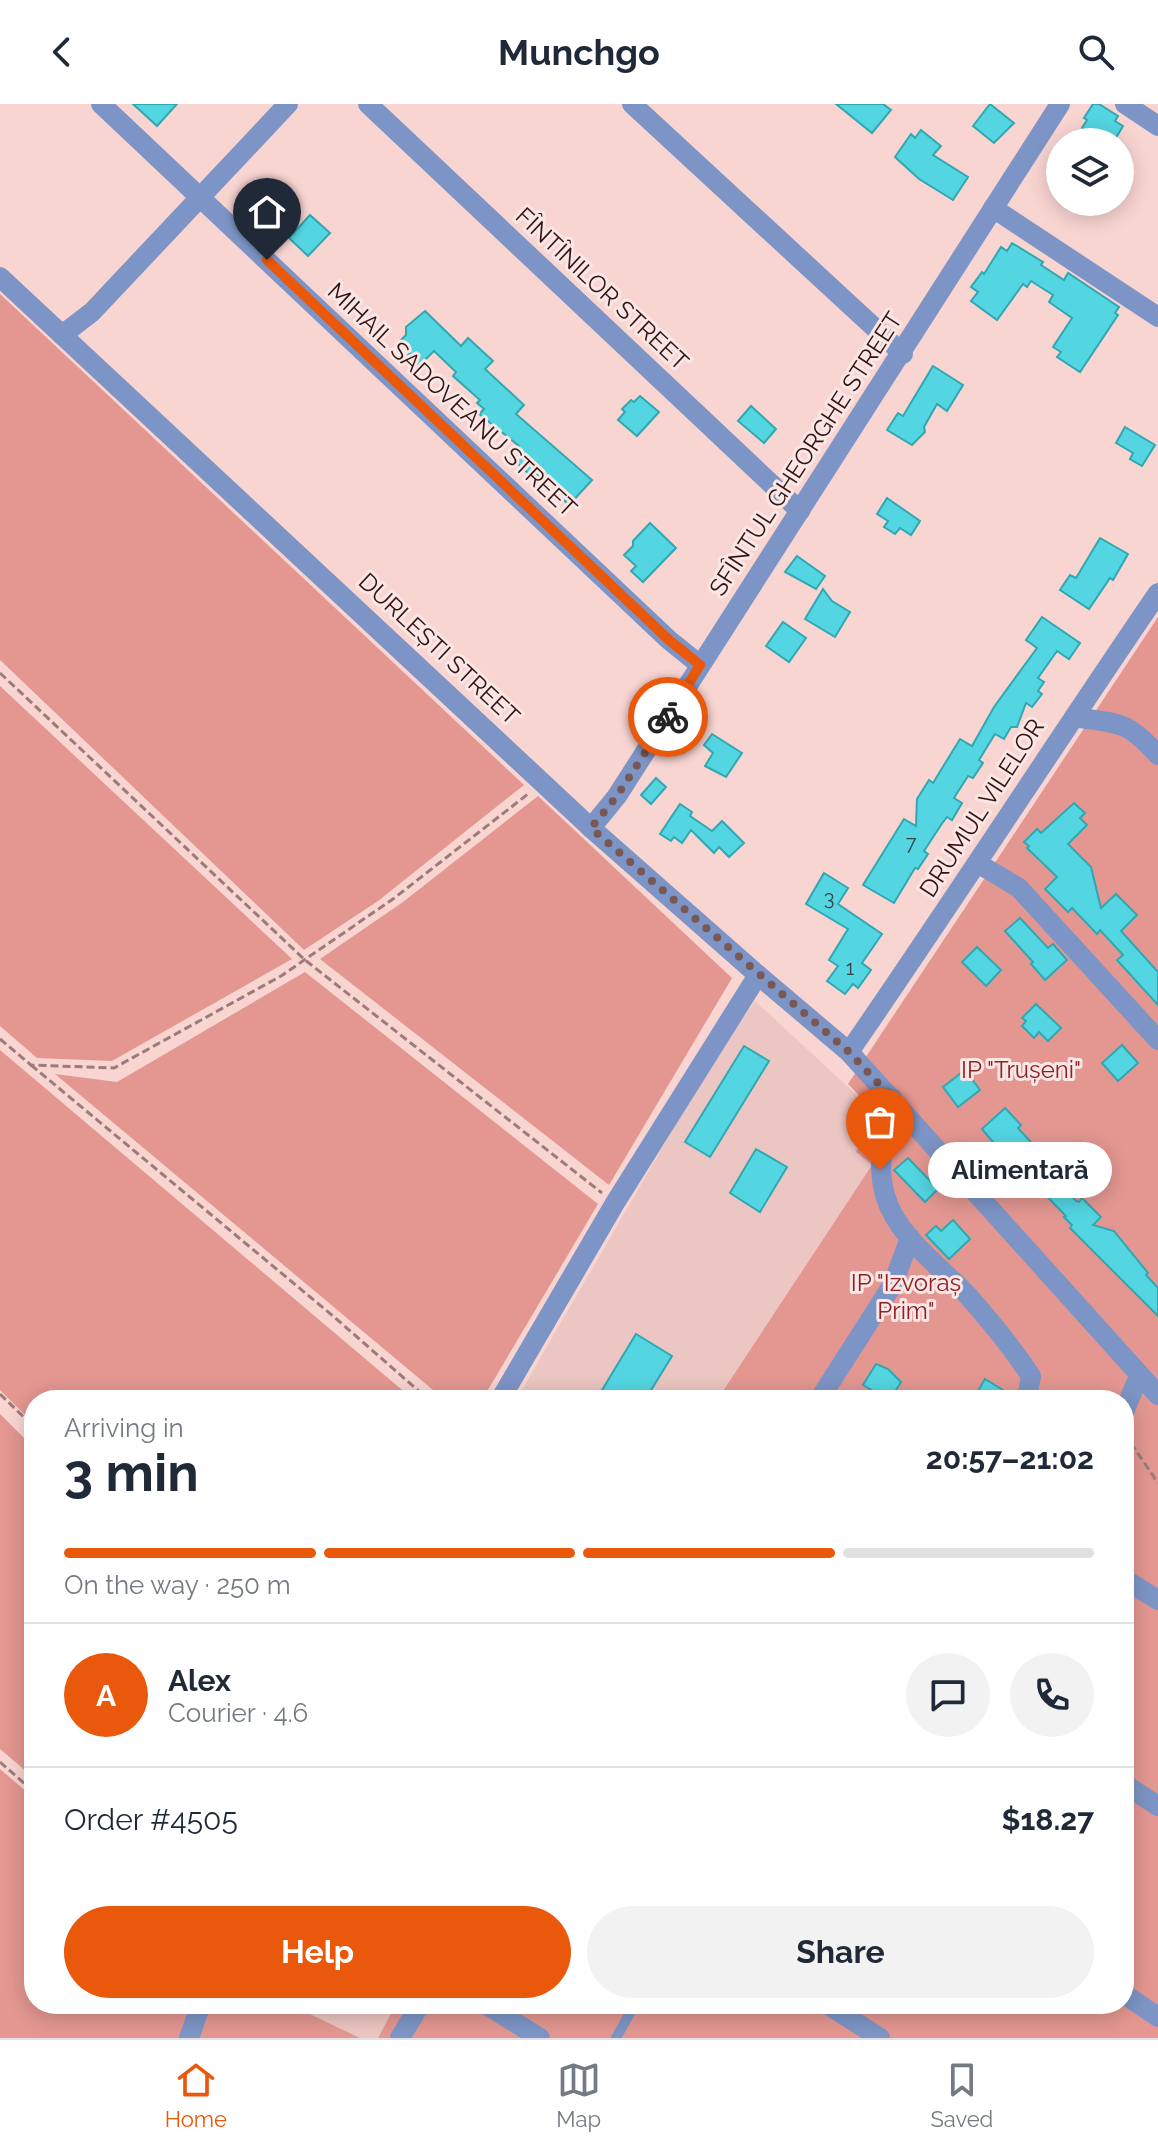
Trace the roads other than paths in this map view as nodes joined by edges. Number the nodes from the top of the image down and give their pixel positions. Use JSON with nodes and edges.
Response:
{"nodes":[{"id":1,"x":101,"y":104,"type":"edge"},
{"id":2,"x":288,"y":104,"type":"edge"},
{"id":3,"x":368,"y":104,"type":"edge"},
{"id":4,"x":632,"y":104,"type":"edge"},
{"id":5,"x":1060,"y":104,"type":"edge"},
{"id":6,"x":1125,"y":104,"type":"edge"},
{"id":7,"x":1158,"y":126,"type":"edge"},
{"id":8,"x":200,"y":197,"type":"junction"},
{"id":9,"x":993,"y":208,"type":"junction"},
{"id":10,"x":0,"y":277,"type":"edge"},
{"id":11,"x":1158,"y":317,"type":"edge"},
{"id":12,"x":62,"y":335,"type":"junction"},
{"id":13,"x":903,"y":354,"type":"junction"},
{"id":14,"x":800,"y":511,"type":"junction"},
{"id":15,"x":1158,"y":593,"type":"edge"},
{"id":16,"x":700,"y":665,"type":"junction"},
{"id":17,"x":1074,"y":717,"type":"junction"},
{"id":18,"x":1158,"y":755,"type":"edge"},
{"id":19,"x":591,"y":828,"type":"junction"},
{"id":20,"x":979,"y":864,"type":"junction"},
{"id":21,"x":758,"y":975,"type":"junction"},
{"id":22,"x":1158,"y":1040,"type":"edge"},
{"id":23,"x":849,"y":1052,"type":"junction"},
{"id":24,"x":892,"y":1098,"type":"junction"},
{"id":25,"x":910,"y":1238,"type":"junction"},
{"id":26,"x":1139,"y":1376,"type":"junction"},
{"id":27,"x":506,"y":1390,"type":"edge"},
{"id":28,"x":825,"y":1390,"type":"edge"},
{"id":29,"x":1028,"y":1390,"type":"edge"},
{"id":30,"x":1133,"y":1390,"type":"edge"},
{"id":31,"x":1158,"y":1395,"type":"edge"},
{"id":32,"x":1134,"y":1585,"type":"edge"},
{"id":33,"x":1158,"y":1600,"type":"edge"},
{"id":34,"x":1134,"y":1790,"type":"edge"},
{"id":35,"x":1158,"y":1806,"type":"edge"},
{"id":36,"x":1134,"y":2001,"type":"edge"},
{"id":37,"x":197,"y":2014,"type":"edge"},
{"id":38,"x":414,"y":2014,"type":"edge"},
{"id":39,"x":501,"y":2014,"type":"edge"},
{"id":40,"x":629,"y":2014,"type":"edge"},
{"id":41,"x":843,"y":2014,"type":"edge"},
{"id":42,"x":1158,"y":2017,"type":"edge"},
{"id":43,"x":189,"y":2038,"type":"edge"},
{"id":44,"x":400,"y":2038,"type":"edge"},
{"id":45,"x":540,"y":2038,"type":"edge"},
{"id":46,"x":616,"y":2038,"type":"edge"},
{"id":47,"x":880,"y":2038,"type":"edge"}],
"edges":[{"from":1,"to":8,"type":"street","name":"MIHAIL SADOVEANU STREET"},
{"from":2,"to":8,"type":"street"},
{"from":3,"to":14,"type":"street","name":"FÎNTÎNILOR STREET"},
{"from":4,"to":13,"type":"street"},
{"from":5,"to":9,"type":"street","name":"SFÎNTUL GHEORGHE STREET"},
{"from":6,"to":7,"type":"street"},
{"from":8,"to":12,"type":"street"},
{"from":8,"to":16,"type":"street","name":"MIHAIL SADOVEANU STREET"},
{"from":9,"to":11,"type":"street"},
{"from":9,"to":13,"type":"street","name":"SFÎNTUL GHEORGHE STREET"},
{"from":10,"to":12,"type":"street","name":"DURLEȘTI STREET"},
{"from":12,"to":19,"type":"street","name":"DURLEȘTI STREET"},
{"from":13,"to":14,"type":"street","name":"SFÎNTUL GHEORGHE STREET"},
{"from":14,"to":16,"type":"street","name":"SFÎNTUL GHEORGHE STREET"},
{"from":15,"to":17,"type":"street","name":"DRUMUL VILELOR"},
{"from":16,"to":19,"type":"street","name":"SFÎNTUL GHEORGHE STREET"},
{"from":17,"to":18,"type":"street"},
{"from":17,"to":20,"type":"street","name":"DRUMUL VILELOR"},
{"from":19,"to":21,"type":"street","name":"DURLEȘTI STREET"},
{"from":20,"to":22,"type":"street"},
{"from":20,"to":23,"type":"street","name":"DRUMUL VILELOR"},
{"from":21,"to":23,"type":"street","name":"DURLEȘTI STREET"},
{"from":21,"to":27,"type":"street"},
{"from":23,"to":24,"type":"street","name":"DURLEȘTI STREET"},
{"from":24,"to":25,"type":"street"},
{"from":24,"to":26,"type":"street","name":"DURLEȘTI STREET"},
{"from":25,"to":28,"type":"street"},
{"from":25,"to":29,"type":"street"},
{"from":26,"to":30,"type":"street"},
{"from":26,"to":31,"type":"street","name":"DURLEȘTI STREET"},
{"from":32,"to":33,"type":"street"},
{"from":34,"to":35,"type":"street"},
{"from":36,"to":42,"type":"street"},
{"from":37,"to":43,"type":"street"},
{"from":38,"to":44,"type":"street"},
{"from":39,"to":45,"type":"street"},
{"from":40,"to":46,"type":"lane"},
{"from":41,"to":47,"type":"street"}]}
